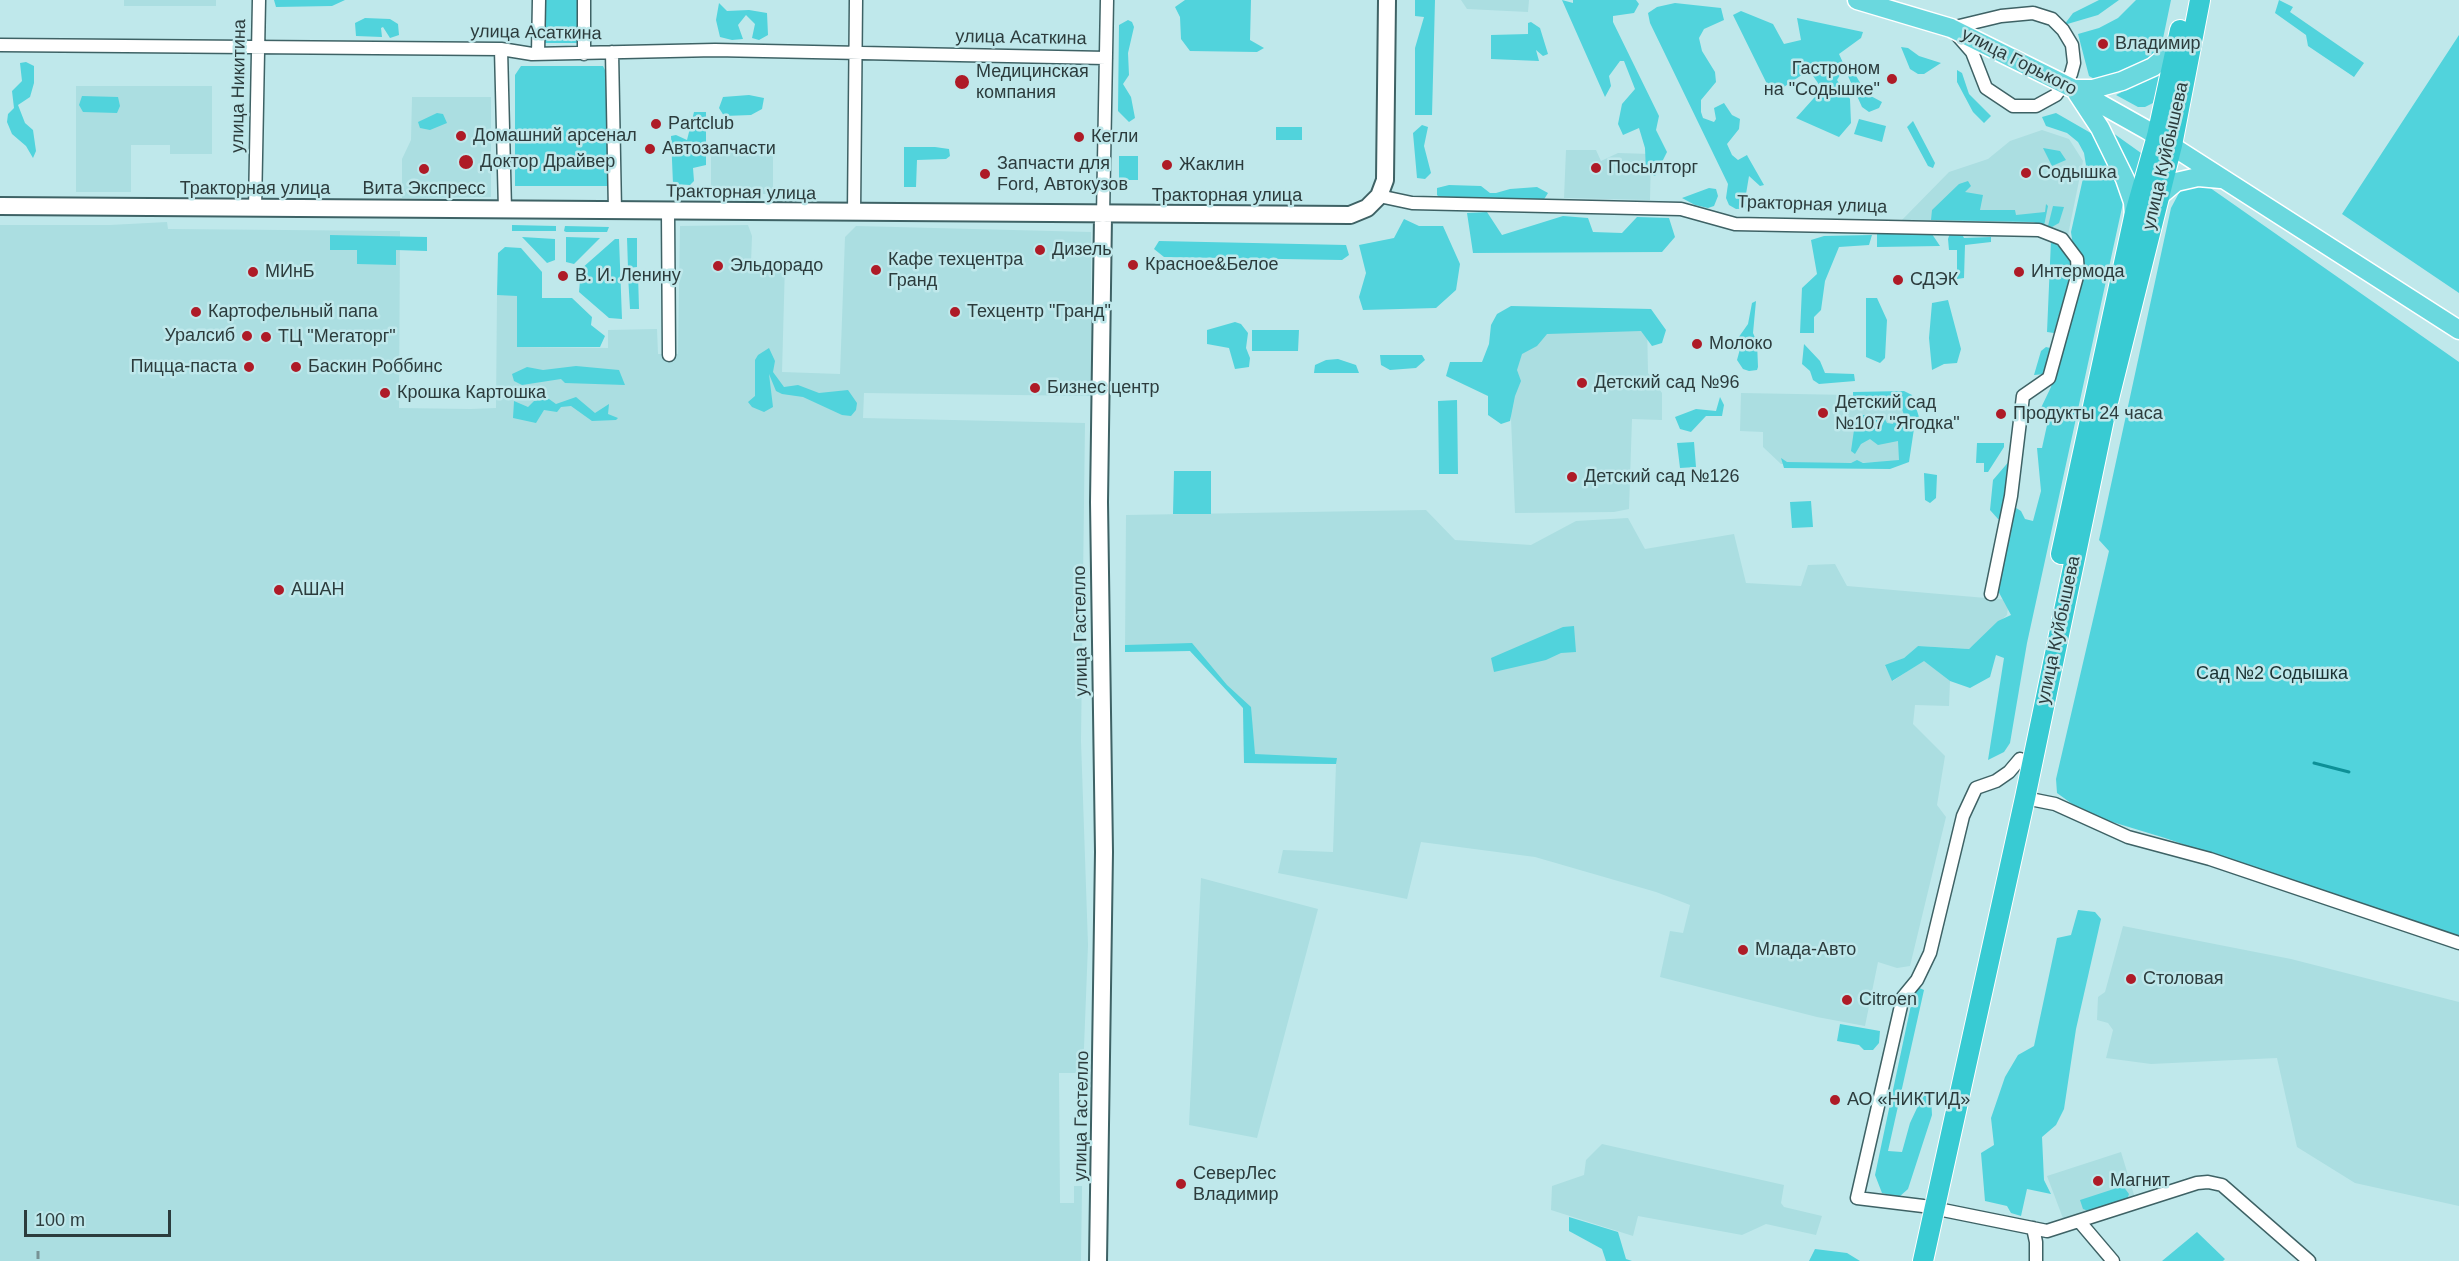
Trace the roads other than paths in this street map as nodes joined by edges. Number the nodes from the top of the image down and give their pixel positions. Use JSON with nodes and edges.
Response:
{"nodes":[{"id":1,"x":259,"y":0,"type":"edge"},
{"id":2,"x":538,"y":0,"type":"edge"},
{"id":3,"x":584,"y":0,"type":"edge"},
{"id":4,"x":856,"y":0,"type":"edge"},
{"id":5,"x":1107,"y":0,"type":"edge"},
{"id":6,"x":1387,"y":0,"type":"edge"},
{"id":7,"x":1857,"y":0,"type":"edge"},
{"id":8,"x":2186,"y":0,"type":"edge"},
{"id":9,"x":2200,"y":0,"type":"edge"},
{"id":10,"x":1951,"y":28,"type":"junction"},
{"id":11,"x":2178,"y":40,"type":"junction"},
{"id":12,"x":0,"y":45,"type":"edge"},
{"id":13,"x":258,"y":48,"type":"junction"},
{"id":14,"x":501,"y":49,"type":"junction"},
{"id":15,"x":612,"y":52,"type":"junction"},
{"id":16,"x":856,"y":53,"type":"junction"},
{"id":17,"x":538,"y":54,"type":"junction"},
{"id":18,"x":584,"y":54,"type":"junction"},
{"id":19,"x":1106,"y":58,"type":"junction"},
{"id":20,"x":2069,"y":86,"type":"junction"},
{"id":21,"x":2164,"y":141,"type":"junction"},
{"id":22,"x":2224,"y":179,"type":"junction"},
{"id":23,"x":1379,"y":195,"type":"junction"},
{"id":24,"x":2157,"y":198,"type":"junction"},
{"id":25,"x":0,"y":206,"type":"edge"},
{"id":26,"x":255,"y":208,"type":"junction"},
{"id":27,"x":505,"y":210,"type":"junction"},
{"id":28,"x":615,"y":211,"type":"junction"},
{"id":29,"x":668,"y":212,"type":"junction"},
{"id":30,"x":854,"y":213,"type":"junction"},
{"id":31,"x":1103,"y":216,"type":"junction"},
{"id":32,"x":2134,"y":217,"type":"junction"},
{"id":33,"x":2459,"y":330,"type":"edge"},
{"id":34,"x":669,"y":354,"type":"dead end"},
{"id":35,"x":1991,"y":594,"type":"dead end"},
{"id":36,"x":2020,"y":759,"type":"junction"},
{"id":37,"x":2025,"y":798,"type":"junction"},
{"id":38,"x":2459,"y":943,"type":"edge"},
{"id":39,"x":1929,"y":1207,"type":"junction"},
{"id":40,"x":2079,"y":1221,"type":"junction"},
{"id":41,"x":2033,"y":1228,"type":"junction"},
{"id":42,"x":1098,"y":1261,"type":"edge"},
{"id":43,"x":1910,"y":1261,"type":"edge"},
{"id":44,"x":1923,"y":1261,"type":"edge"},
{"id":45,"x":2036,"y":1261,"type":"edge"},
{"id":46,"x":2113,"y":1261,"type":"edge"},
{"id":47,"x":2309,"y":1261,"type":"edge"}],
"edges":[{"from":1,"to":13,"type":"street","name":"улица Никитина"},
{"from":2,"to":17,"type":"street"},
{"from":3,"to":18,"type":"street"},
{"from":4,"to":16,"type":"street"},
{"from":5,"to":19,"type":"street","name":"улица Гастелло"},
{"from":6,"to":23,"type":"main road"},
{"from":7,"to":10,"type":"main road","name":"улица Горького"},
{"from":8,"to":11,"type":"highway","name":"улица Куйбышева"},
{"from":9,"to":21,"type":"highway","name":"улица Куйбышева"},
{"from":10,"to":20,"type":"main road","name":"улица Горького"},
{"from":10,"to":20,"type":"street"},
{"from":10,"to":20,"type":"street"},
{"from":11,"to":20,"type":"main road"},
{"from":11,"to":21,"type":"highway","name":"улица Куйбышева"},
{"from":12,"to":13,"type":"street","name":"улица Асаткина"},
{"from":13,"to":14,"type":"street","name":"улица Асаткина"},
{"from":13,"to":26,"type":"street","name":"улица Никитина"},
{"from":14,"to":17,"type":"street","name":"улица Асаткина"},
{"from":14,"to":27,"type":"street"},
{"from":15,"to":16,"type":"street","name":"улица Асаткина"},
{"from":15,"to":18,"type":"street","name":"улица Асаткина"},
{"from":15,"to":28,"type":"street"},
{"from":16,"to":19,"type":"street","name":"улица Асаткина"},
{"from":16,"to":30,"type":"street"},
{"from":17,"to":18,"type":"street","name":"улица Асаткина"},
{"from":19,"to":31,"type":"street","name":"улица Гастелло"},
{"from":20,"to":21,"type":"main road","name":"улица Горького"},
{"from":20,"to":32,"type":"main road"},
{"from":21,"to":22,"type":"main road","name":"улица Горького"},
{"from":21,"to":24,"type":"highway","name":"улица Куйбышева"},
{"from":21,"to":32,"type":"highway","name":"улица Куйбышева"},
{"from":22,"to":24,"type":"main road"},
{"from":22,"to":33,"type":"main road","name":"улица Горького"},
{"from":23,"to":31,"type":"main road","name":"Тракторная улица"},
{"from":23,"to":35,"type":"street","name":"Тракторная улица"},
{"from":24,"to":37,"type":"highway","name":"улица Куйбышева"},
{"from":25,"to":26,"type":"main road","name":"Тракторная улица"},
{"from":26,"to":27,"type":"main road","name":"Тракторная улица"},
{"from":27,"to":28,"type":"main road","name":"Тракторная улица"},
{"from":28,"to":29,"type":"main road","name":"Тракторная улица"},
{"from":29,"to":30,"type":"main road","name":"Тракторная улица"},
{"from":29,"to":34,"type":"street"},
{"from":30,"to":31,"type":"main road","name":"Тракторная улица"},
{"from":31,"to":42,"type":"main road","name":"улица Гастелло"},
{"from":32,"to":36,"type":"highway","name":"улица Куйбышева"},
{"from":36,"to":39,"type":"highway","name":"улица Куйбышева"},
{"from":36,"to":39,"type":"street"},
{"from":37,"to":38,"type":"street"},
{"from":37,"to":39,"type":"highway","name":"улица Куйбышева"},
{"from":39,"to":41,"type":"street"},
{"from":39,"to":43,"type":"highway","name":"улица Куйбышева"},
{"from":39,"to":44,"type":"highway","name":"улица Куйбышева"},
{"from":40,"to":41,"type":"street"},
{"from":40,"to":46,"type":"street"},
{"from":40,"to":47,"type":"street"},
{"from":41,"to":45,"type":"street"}]}
